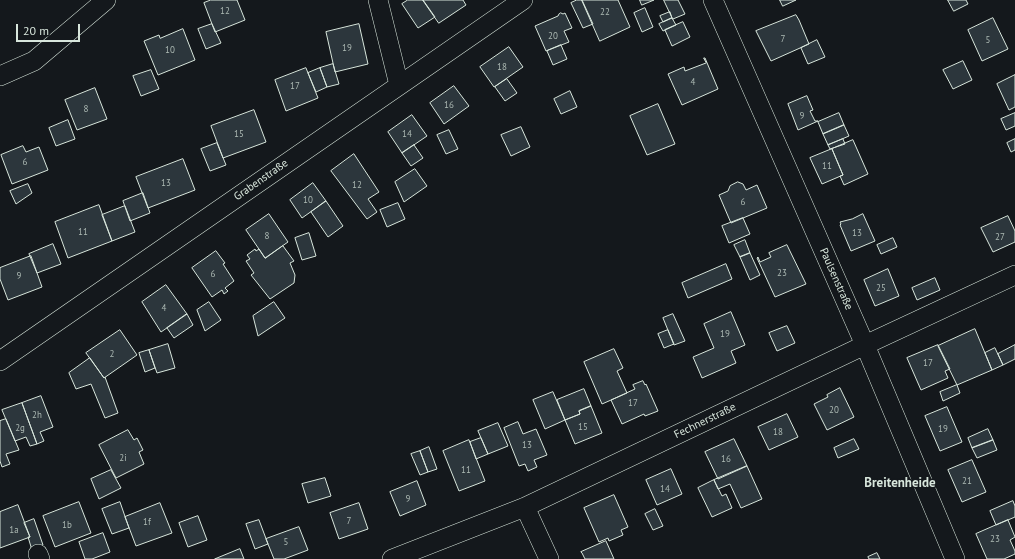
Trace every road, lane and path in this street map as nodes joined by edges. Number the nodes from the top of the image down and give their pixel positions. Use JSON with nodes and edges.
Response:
{"nodes":[{"id":1,"x":106,"y":0,"type":"edge"},
{"id":2,"x":378,"y":0,"type":"edge"},
{"id":3,"x":523,"y":0,"type":"edge"},
{"id":4,"x":713,"y":0,"type":"edge"},
{"id":5,"x":0,"y":76,"type":"edge"},
{"id":6,"x":399,"y":85,"type":"junction"},
{"id":7,"x":1015,"y":274,"type":"edge"},
{"id":8,"x":865,"y":344,"type":"junction"},
{"id":9,"x":2,"y":356,"type":"edge"},
{"id":10,"x":525,"y":508,"type":"junction"},
{"id":11,"x":392,"y":559,"type":"edge"},
{"id":12,"x":549,"y":559,"type":"edge"},
{"id":13,"x":955,"y":559,"type":"edge"}],
"edges":[{"from":1,"to":5,"type":"street"},
{"from":2,"to":6,"type":"street"},
{"from":3,"to":6,"type":"street","name":"Grabenstraße"},
{"from":4,"to":8,"type":"street","name":"Paulsenstraße"},
{"from":6,"to":9,"type":"street","name":"Grabenstraße"},
{"from":7,"to":8,"type":"street","name":"Fechnerstraße"},
{"from":8,"to":10,"type":"street","name":"Fechnerstraße"},
{"from":8,"to":13,"type":"street","name":"Paulsenstraße"},
{"from":10,"to":11,"type":"street","name":"Fechnerstraße"},
{"from":10,"to":12,"type":"street"}]}
